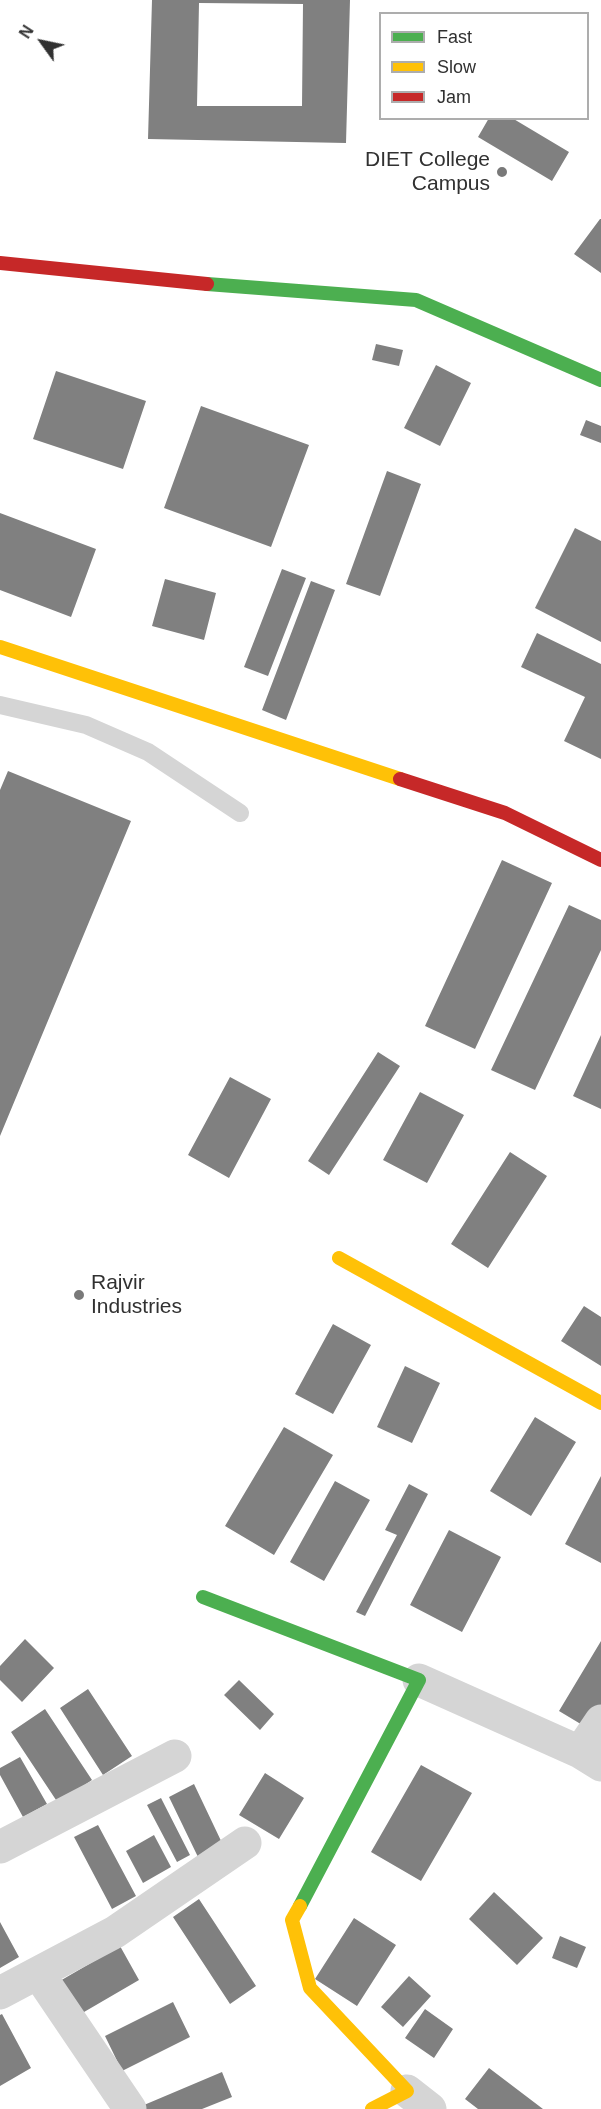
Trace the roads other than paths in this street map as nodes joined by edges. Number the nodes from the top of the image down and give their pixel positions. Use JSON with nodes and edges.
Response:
{"nodes":[{"id":1,"x":0,"y":263,"type":"edge"},
{"id":2,"x":601,"y":380,"type":"edge"},
{"id":3,"x":0,"y":647,"type":"edge"},
{"id":4,"x":0,"y":705,"type":"edge"},
{"id":5,"x":240,"y":813,"type":"dead end"},
{"id":6,"x":601,"y":860,"type":"edge"},
{"id":7,"x":339,"y":1258,"type":"dead end"},
{"id":8,"x":601,"y":1403,"type":"edge"},
{"id":9,"x":203,"y":1597,"type":"dead end"},
{"id":10,"x":419,"y":1680,"type":"junction"},
{"id":11,"x":601,"y":1721,"type":"edge"},
{"id":12,"x":175,"y":1756,"type":"dead end"},
{"id":13,"x":590,"y":1758,"type":"edge"},
{"id":14,"x":245,"y":1843,"type":"dead end"},
{"id":15,"x":0,"y":1847,"type":"edge"},
{"id":16,"x":38,"y":1973,"type":"junction"},
{"id":17,"x":0,"y":1993,"type":"edge"},
{"id":18,"x":418,"y":2100,"type":"edge"},
{"id":19,"x":130,"y":2109,"type":"edge"},
{"id":20,"x":372,"y":2109,"type":"edge"}],
"edges":[{"from":1,"to":2,"type":"street"},
{"from":3,"to":6,"type":"street"},
{"from":4,"to":5,"type":"lane"},
{"from":7,"to":8,"type":"street"},
{"from":9,"to":10,"type":"street"},
{"from":10,"to":13,"type":"street"},
{"from":10,"to":18,"type":"street"},
{"from":11,"to":13,"type":"street"},
{"from":12,"to":15,"type":"street"},
{"from":14,"to":16,"type":"street"},
{"from":16,"to":17,"type":"street"},
{"from":16,"to":19,"type":"street"},
{"from":18,"to":20,"type":"street"}]}
